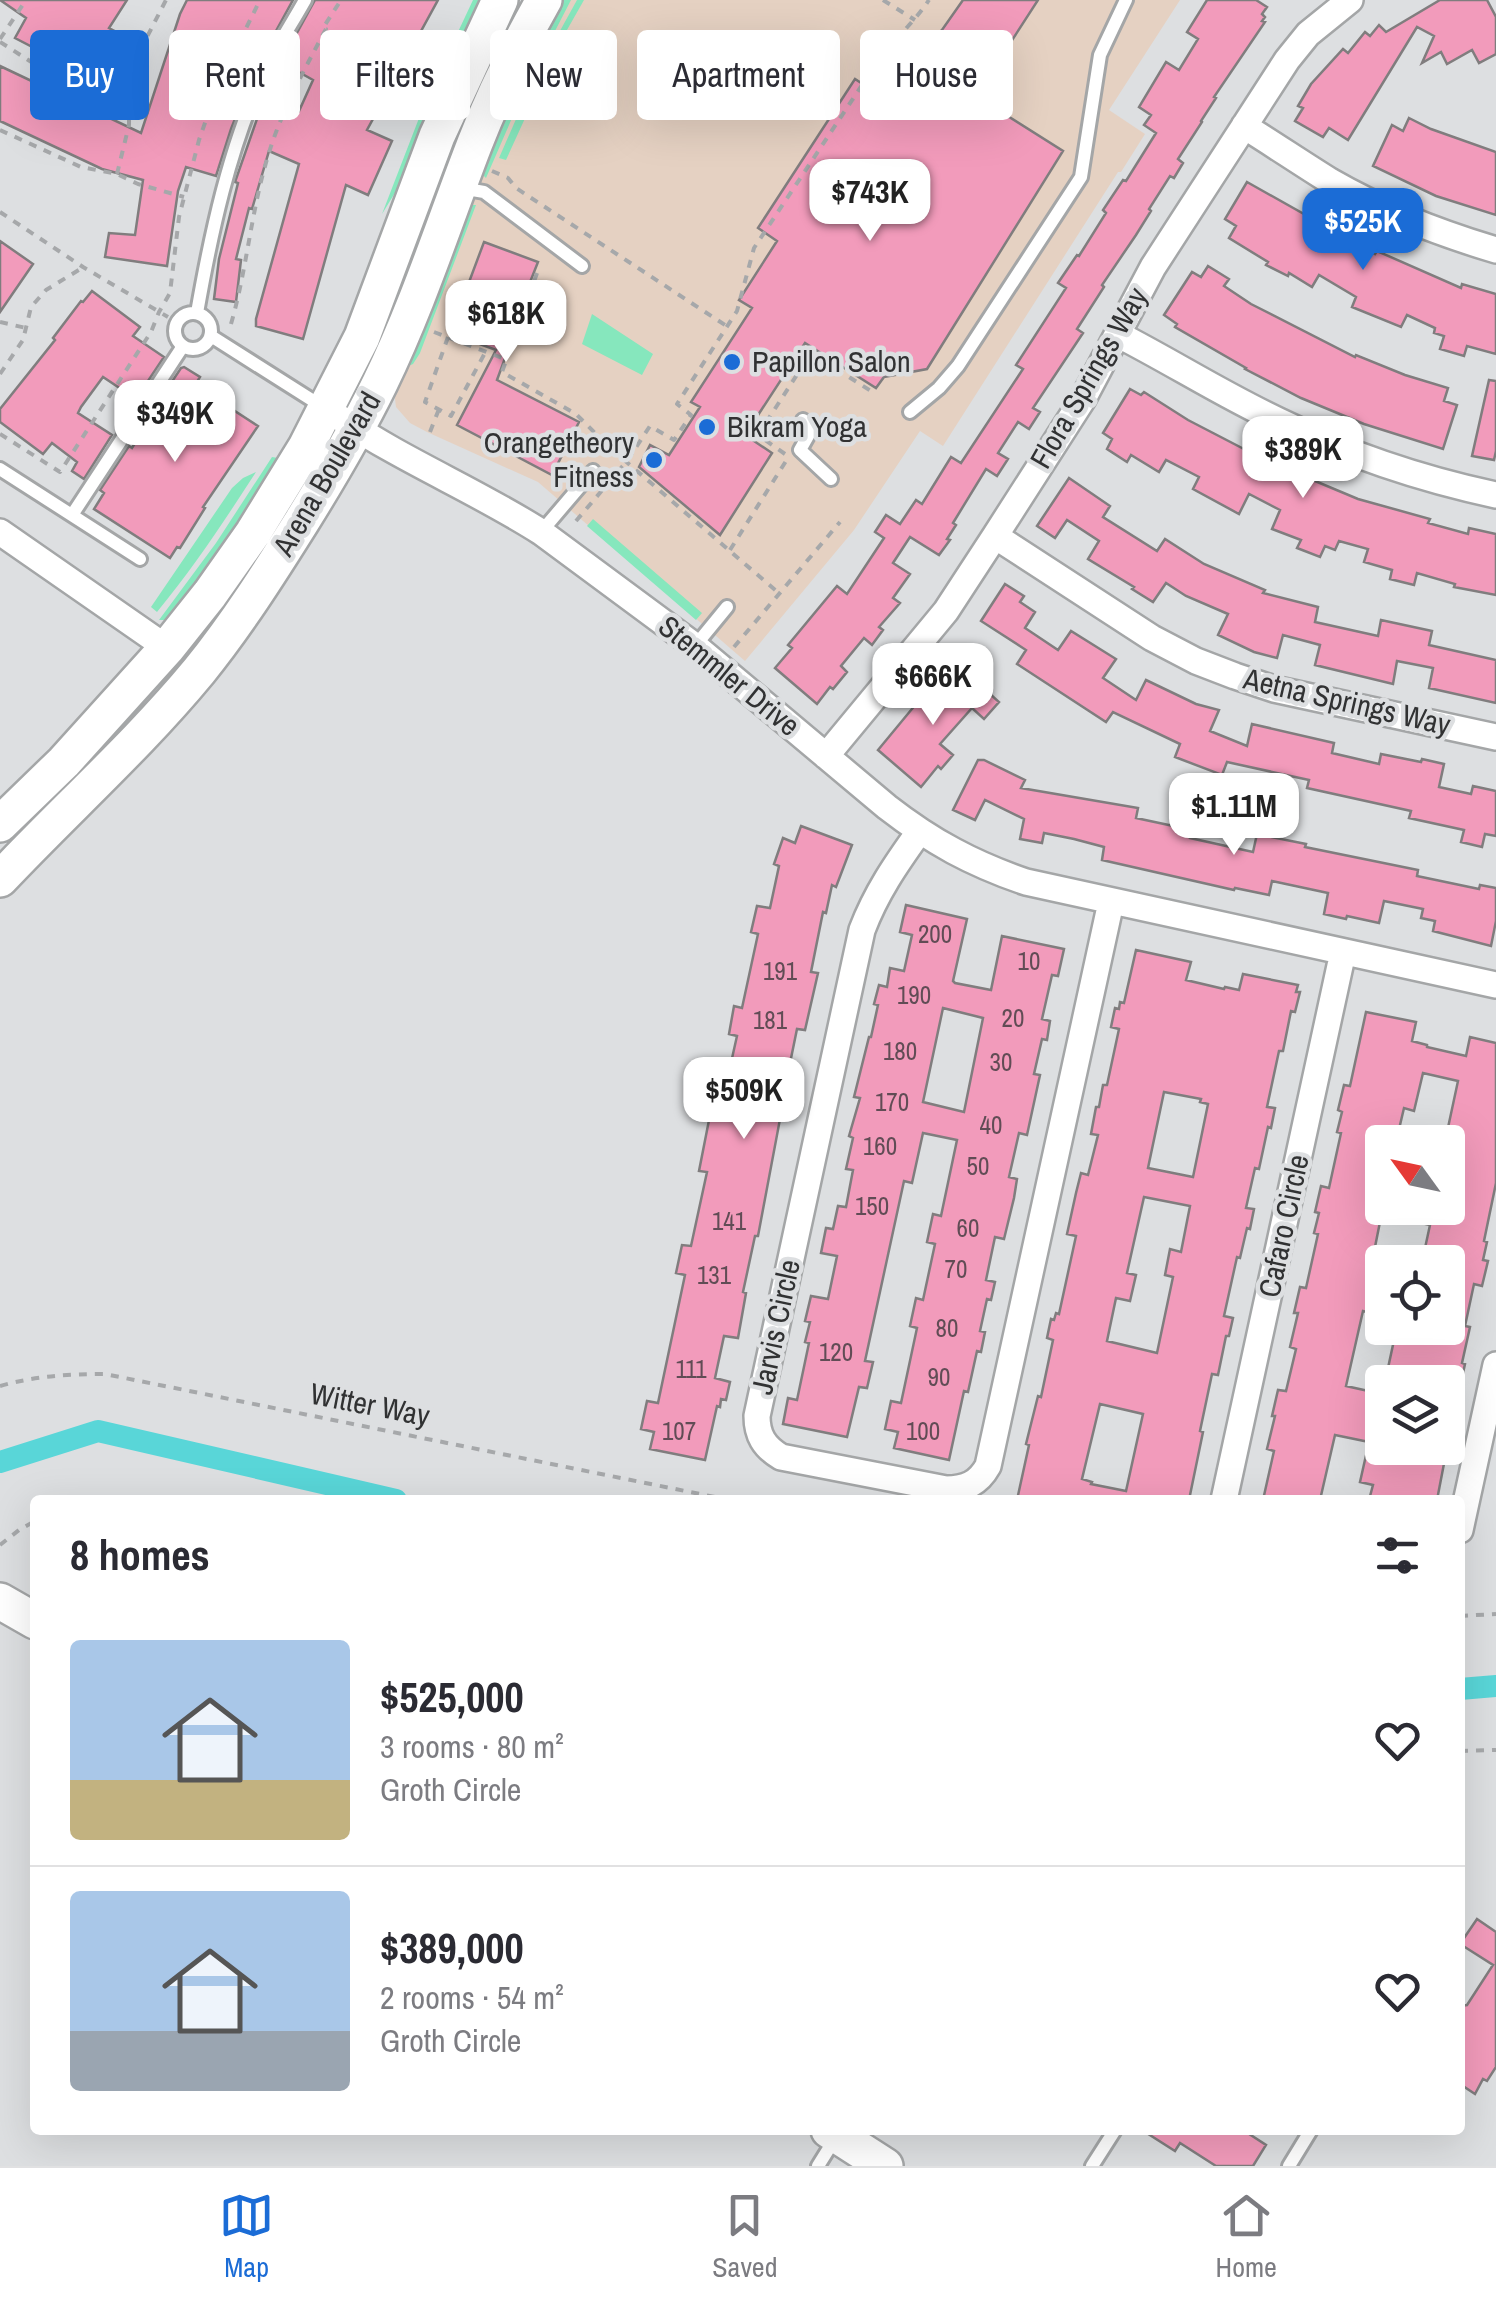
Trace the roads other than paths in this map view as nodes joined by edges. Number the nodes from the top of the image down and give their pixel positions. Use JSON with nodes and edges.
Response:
{"nodes":[{"id":1,"x":305,"y":0,"type":"edge"},
{"id":2,"x":500,"y":0,"type":"edge"},
{"id":3,"x":544,"y":0,"type":"edge"},
{"id":4,"x":1126,"y":0,"type":"edge"},
{"id":5,"x":1350,"y":0,"type":"edge"},
{"id":6,"x":1244,"y":126,"type":"junction"},
{"id":7,"x":459,"y":187,"type":"junction"},
{"id":8,"x":1496,"y":250,"type":"edge"},
{"id":9,"x":582,"y":266,"type":"dead end"},
{"id":10,"x":198,"y":313,"type":"junction"},
{"id":11,"x":1117,"y":334,"type":"junction"},
{"id":12,"x":211,"y":336,"type":"junction"},
{"id":13,"x":183,"y":346,"type":"junction"},
{"id":14,"x":325,"y":408,"type":"junction"},
{"id":15,"x":910,"y":412,"type":"dead end"},
{"id":16,"x":803,"y":420,"type":"dead end"},
{"id":17,"x":356,"y":428,"type":"junction"},
{"id":18,"x":0,"y":469,"type":"edge"},
{"id":19,"x":593,"y":471,"type":"dead end"},
{"id":20,"x":831,"y":479,"type":"dead end"},
{"id":21,"x":1496,"y":495,"type":"edge"},
{"id":22,"x":72,"y":515,"type":"junction"},
{"id":23,"x":0,"y":532,"type":"edge"},
{"id":24,"x":541,"y":532,"type":"junction"},
{"id":25,"x":996,"y":536,"type":"junction"},
{"id":26,"x":140,"y":559,"type":"dead end"},
{"id":27,"x":727,"y":607,"type":"dead end"},
{"id":28,"x":695,"y":646,"type":"junction"},
{"id":29,"x":167,"y":648,"type":"junction"},
{"id":30,"x":1496,"y":737,"type":"edge"},
{"id":31,"x":826,"y":756,"type":"junction"},
{"id":32,"x":0,"y":824,"type":"edge"},
{"id":33,"x":918,"y":832,"type":"junction"},
{"id":34,"x":0,"y":878,"type":"edge"},
{"id":35,"x":1111,"y":902,"type":"junction"},
{"id":36,"x":1343,"y":952,"type":"junction"},
{"id":37,"x":1496,"y":985,"type":"edge"},
{"id":38,"x":1496,"y":1365,"type":"edge"},
{"id":39,"x":1225,"y":1495,"type":"edge"},
{"id":40,"x":1465,"y":1507,"type":"edge"},
{"id":41,"x":0,"y":1601,"type":"edge"},
{"id":42,"x":30,"y":1618,"type":"edge"},
{"id":43,"x":832,"y":2135,"type":"edge"},
{"id":44,"x":836,"y":2135,"type":"edge"},
{"id":45,"x":1113,"y":2135,"type":"edge"},
{"id":46,"x":1308,"y":2135,"type":"edge"},
{"id":47,"x":818,"y":2166,"type":"edge"},
{"id":48,"x":885,"y":2166,"type":"edge"},
{"id":49,"x":1092,"y":2166,"type":"edge"},
{"id":50,"x":1289,"y":2166,"type":"edge"}],
"edges":[{"from":1,"to":10,"type":"lane"},
{"from":2,"to":14,"type":"main road","name":"Arena Boulevard"},
{"from":3,"to":7,"type":"main road","name":"Arena Boulevard"},
{"from":4,"to":15,"type":"lane"},
{"from":5,"to":6,"type":"street","name":"Flora Springs Way"},
{"from":6,"to":8,"type":"street"},
{"from":6,"to":11,"type":"street","name":"Flora Springs Way"},
{"from":7,"to":9,"type":"lane"},
{"from":7,"to":17,"type":"main road","name":"Arena Boulevard"},
{"from":10,"to":12,"type":"lane"},
{"from":10,"to":13,"type":"lane"},
{"from":11,"to":21,"type":"street"},
{"from":11,"to":25,"type":"street","name":"Flora Springs Way"},
{"from":12,"to":13,"type":"lane"},
{"from":12,"to":14,"type":"lane"},
{"from":13,"to":22,"type":"lane"},
{"from":14,"to":17,"type":"street","name":"Stemmler Drive"},
{"from":14,"to":29,"type":"main road","name":"Arena Boulevard"},
{"from":16,"to":20,"type":"lane"},
{"from":17,"to":24,"type":"street","name":"Stemmler Drive"},
{"from":17,"to":34,"type":"main road","name":"Arena Boulevard"},
{"from":18,"to":22,"type":"lane"},
{"from":19,"to":24,"type":"lane"},
{"from":22,"to":26,"type":"lane"},
{"from":23,"to":29,"type":"street"},
{"from":24,"to":28,"type":"street","name":"Stemmler Drive"},
{"from":25,"to":30,"type":"street","name":"Aetna Springs Way"},
{"from":25,"to":31,"type":"street","name":"Flora Springs Way"},
{"from":27,"to":28,"type":"lane"},
{"from":28,"to":31,"type":"street","name":"Stemmler Drive"},
{"from":29,"to":32,"type":"main road","name":"Arena Boulevard"},
{"from":31,"to":33,"type":"street","name":"Stemmler Drive"},
{"from":33,"to":35,"type":"street","name":"Stemmler Drive"},
{"from":33,"to":35,"type":"street","name":"Jarvis Circle"},
{"from":35,"to":36,"type":"street","name":"Stemmler Drive"},
{"from":36,"to":37,"type":"street","name":"Stemmler Drive"},
{"from":36,"to":39,"type":"street","name":"Cafaro Circle"},
{"from":38,"to":40,"type":"street"},
{"from":41,"to":42,"type":"main road"},
{"from":43,"to":47,"type":"lane"},
{"from":44,"to":48,"type":"main road"},
{"from":45,"to":49,"type":"lane"},
{"from":46,"to":50,"type":"lane"}]}
